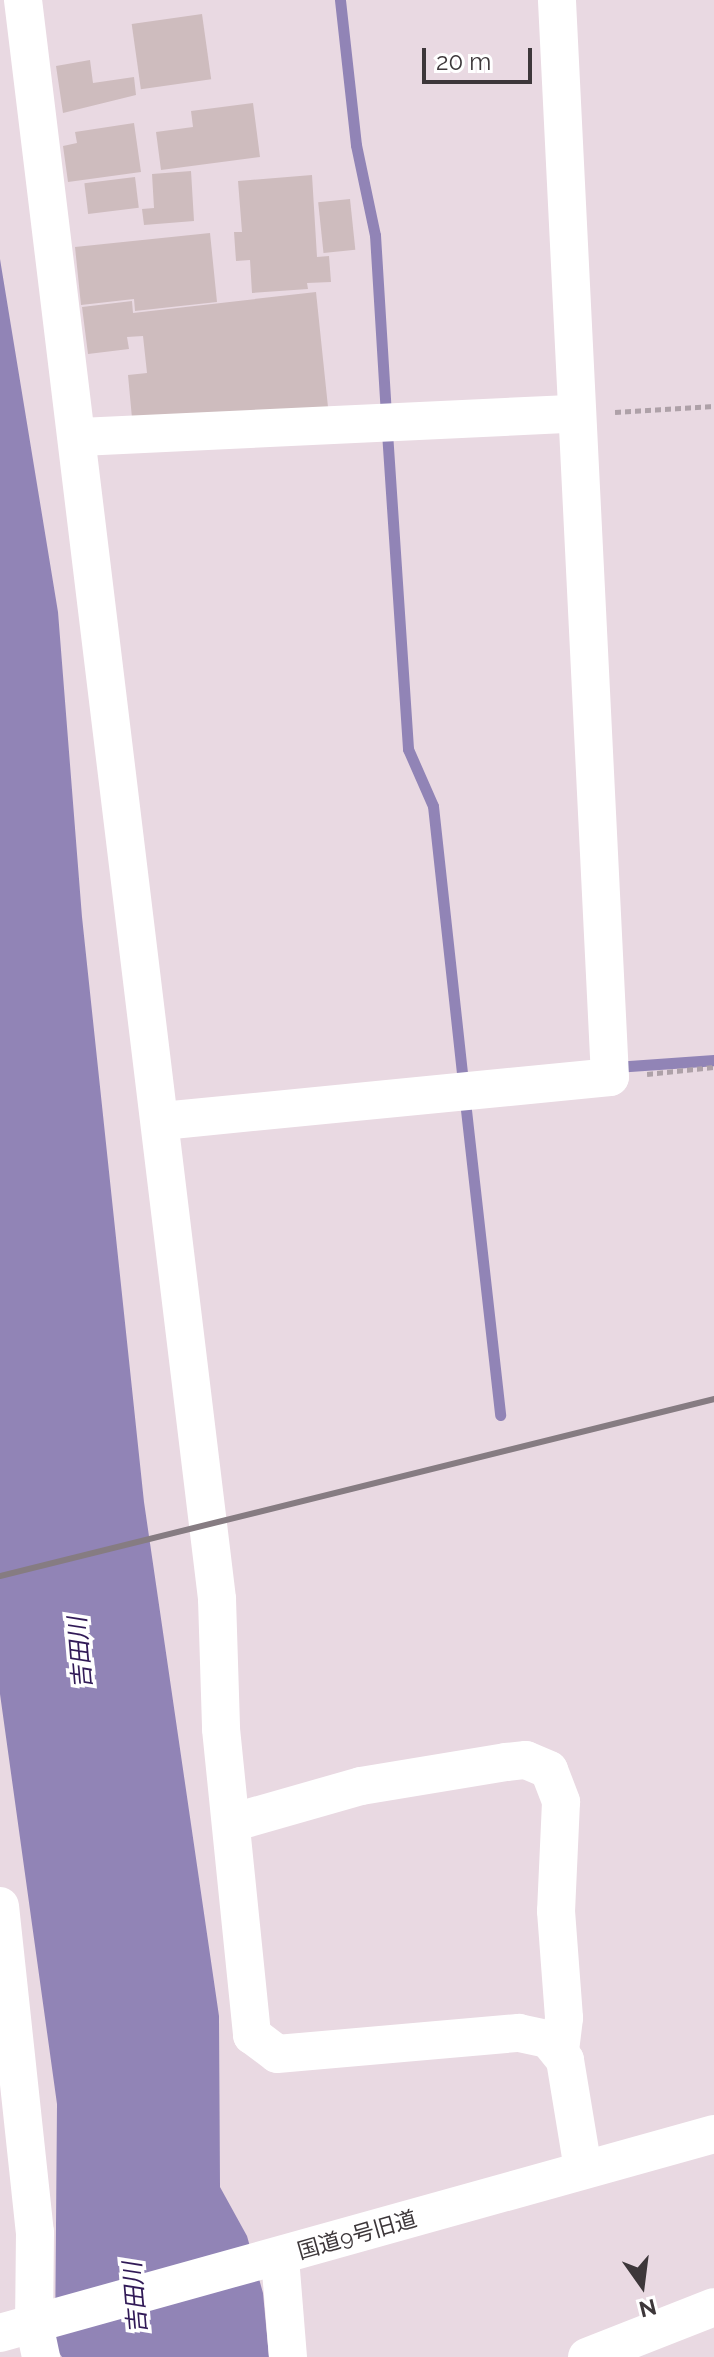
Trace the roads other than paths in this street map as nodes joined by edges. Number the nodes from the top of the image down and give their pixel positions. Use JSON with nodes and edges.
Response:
{"nodes":[{"id":1,"x":23,"y":0,"type":"edge"},
{"id":2,"x":557,"y":0,"type":"edge"},
{"id":3,"x":575,"y":414,"type":"junction"},
{"id":4,"x":80,"y":437,"type":"junction"},
{"id":5,"x":162,"y":1121,"type":"junction"},
{"id":6,"x":231,"y":1823,"type":"junction"},
{"id":7,"x":0,"y":1906,"type":"edge"},
{"id":8,"x":560,"y":2050,"type":"junction"},
{"id":9,"x":714,"y":2134,"type":"edge"},
{"id":10,"x":583,"y":2169,"type":"junction"},
{"id":11,"x":280,"y":2258,"type":"junction"},
{"id":12,"x":714,"y":2307,"type":"edge"},
{"id":13,"x":30,"y":2334,"type":"edge"},
{"id":14,"x":600,"y":2354,"type":"edge"},
{"id":15,"x":288,"y":2357,"type":"edge"}],
"edges":[{"from":1,"to":4,"type":"street"},
{"from":2,"to":3,"type":"street"},
{"from":3,"to":4,"type":"street"},
{"from":3,"to":5,"type":"street"},
{"from":4,"to":5,"type":"street"},
{"from":5,"to":6,"type":"street"},
{"from":6,"to":8,"type":"street"},
{"from":6,"to":8,"type":"street"},
{"from":7,"to":13,"type":"street"},
{"from":8,"to":10,"type":"street"},
{"from":9,"to":10,"type":"street","name":"国道9号旧道"},
{"from":10,"to":11,"type":"street","name":"国道9号旧道"},
{"from":11,"to":13,"type":"street","name":"国道9号旧道"},
{"from":11,"to":15,"type":"street"},
{"from":12,"to":14,"type":"street"}]}
